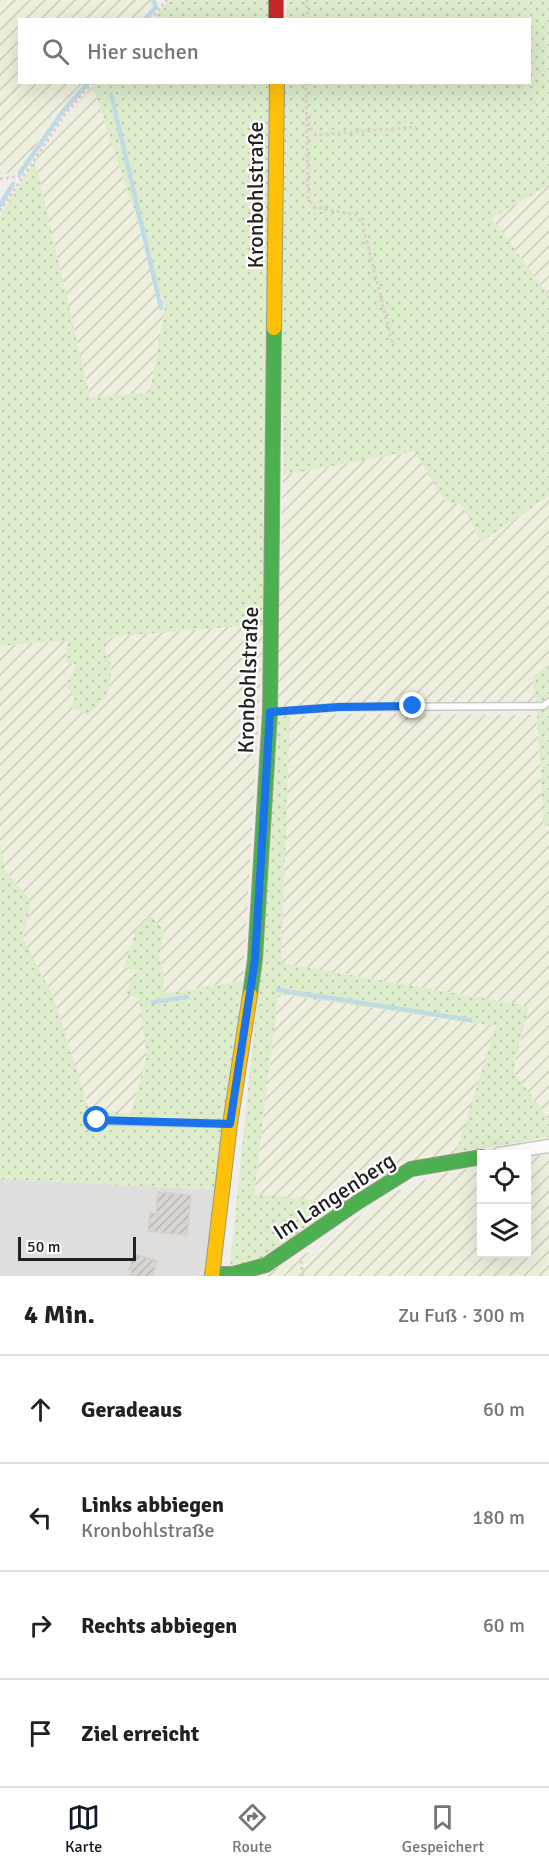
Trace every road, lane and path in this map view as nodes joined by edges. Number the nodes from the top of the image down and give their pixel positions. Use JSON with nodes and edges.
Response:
{"nodes":[{"id":1,"x":167,"y":0,"type":"edge"},
{"id":2,"x":276,"y":0,"type":"edge"},
{"id":3,"x":307,"y":0,"type":"edge"},
{"id":4,"x":152,"y":18,"type":"edge"},
{"id":5,"x":276,"y":18,"type":"edge"},
{"id":6,"x":307,"y":18,"type":"edge"},
{"id":7,"x":91,"y":84,"type":"edge"},
{"id":8,"x":277,"y":84,"type":"edge"},
{"id":9,"x":306,"y":84,"type":"edge"},
{"id":10,"x":305,"y":116,"type":"junction"},
{"id":11,"x":416,"y":127,"type":"dead end"},
{"id":12,"x":22,"y":176,"type":"junction"},
{"id":13,"x":0,"y":180,"type":"edge"},
{"id":14,"x":0,"y":211,"type":"edge"},
{"id":15,"x":392,"y":343,"type":"dead end"},
{"id":16,"x":549,"y":702,"type":"edge"},
{"id":17,"x":270,"y":712,"type":"junction"},
{"id":18,"x":97,"y":1120,"type":"dead end"},
{"id":19,"x":230,"y":1124,"type":"junction"},
{"id":20,"x":549,"y":1146,"type":"edge"},
{"id":21,"x":527,"y":1150,"type":"edge"},
{"id":22,"x":477,"y":1158,"type":"edge"},
{"id":23,"x":212,"y":1275,"type":"edge"}],
"edges":[{"from":1,"to":4,"type":"path"},
{"from":2,"to":5,"type":"main road"},
{"from":3,"to":6,"type":"path"},
{"from":7,"to":12,"type":"path"},
{"from":8,"to":17,"type":"main road","name":"Kronbohlstraße"},
{"from":9,"to":10,"type":"path"},
{"from":10,"to":11,"type":"path"},
{"from":10,"to":15,"type":"path"},
{"from":12,"to":13,"type":"path"},
{"from":12,"to":14,"type":"path"},
{"from":16,"to":17,"type":"lane"},
{"from":17,"to":19,"type":"main road","name":"Kronbohlstraße"},
{"from":18,"to":19,"type":"lane"},
{"from":19,"to":23,"type":"main road","name":"Kronbohlstraße"},
{"from":20,"to":21,"type":"street"},
{"from":22,"to":23,"type":"main road","name":"Im Langenberg"}]}
